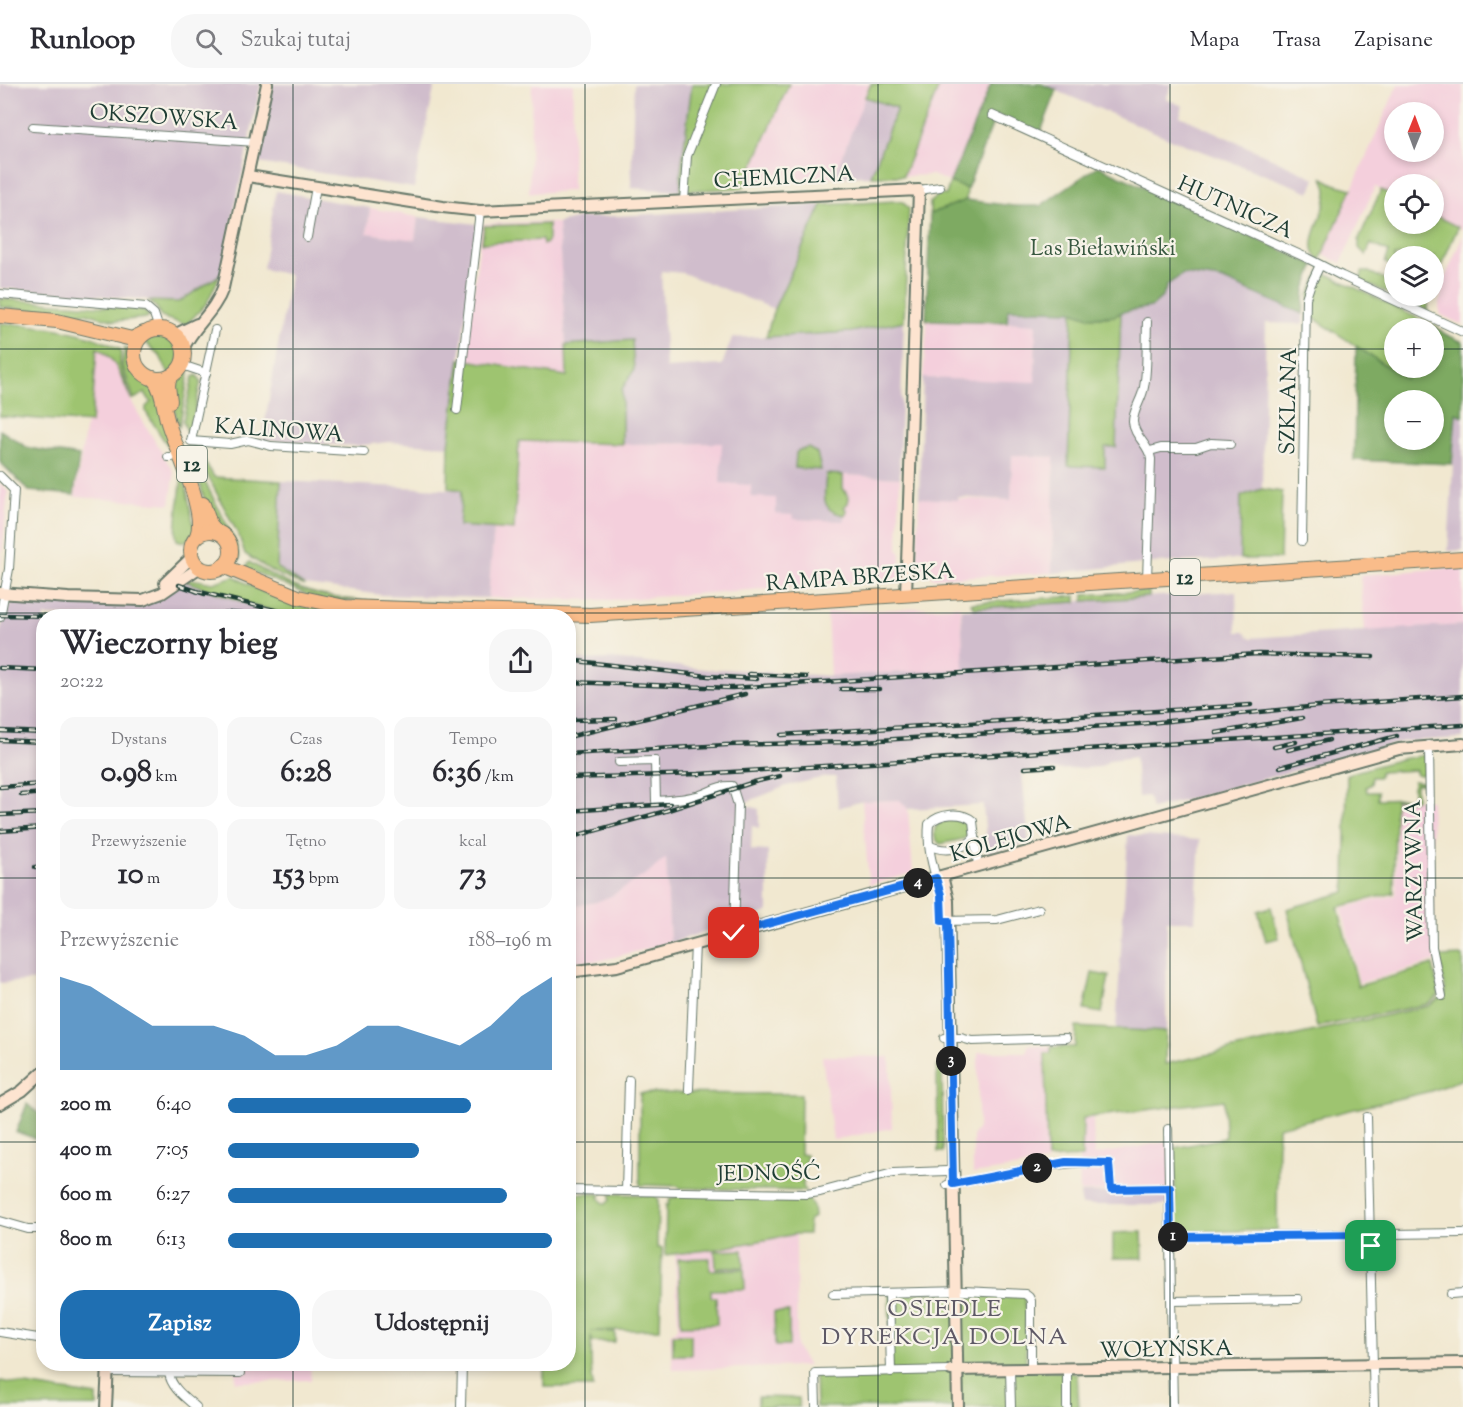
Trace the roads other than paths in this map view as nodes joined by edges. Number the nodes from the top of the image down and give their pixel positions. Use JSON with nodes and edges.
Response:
{"nodes":[{"id":1,"x":267,"y":84,"type":"edge"},
{"id":2,"x":716,"y":84,"type":"edge"},
{"id":3,"x":992,"y":115,"type":"dead end"},
{"id":4,"x":33,"y":127,"type":"dead end"},
{"id":5,"x":256,"y":142,"type":"junction"},
{"id":6,"x":248,"y":176,"type":"junction"},
{"id":7,"x":316,"y":187,"type":"junction"},
{"id":8,"x":940,"y":187,"type":"dead end"},
{"id":9,"x":919,"y":190,"type":"junction"},
{"id":10,"x":684,"y":201,"type":"junction"},
{"id":11,"x":480,"y":211,"type":"junction"},
{"id":12,"x":307,"y":237,"type":"dead end"},
{"id":13,"x":1320,"y":265,"type":"junction"},
{"id":14,"x":0,"y":294,"type":"edge"},
{"id":15,"x":0,"y":316,"type":"edge"},
{"id":16,"x":1147,"y":322,"type":"dead end"},
{"id":17,"x":153,"y":327,"type":"junction"},
{"id":18,"x":215,"y":330,"type":"dead end"},
{"id":19,"x":97,"y":331,"type":"junction"},
{"id":20,"x":1463,"y":333,"type":"edge"},
{"id":21,"x":180,"y":340,"type":"junction"},
{"id":22,"x":135,"y":358,"type":"junction"},
{"id":23,"x":182,"y":365,"type":"junction"},
{"id":24,"x":206,"y":374,"type":"junction"},
{"id":25,"x":169,"y":377,"type":"junction"},
{"id":26,"x":153,"y":378,"type":"junction"},
{"id":27,"x":457,"y":410,"type":"dead end"},
{"id":28,"x":1230,"y":444,"type":"dead end"},
{"id":29,"x":1150,"y":451,"type":"junction"},
{"id":30,"x":364,"y":452,"type":"dead end"},
{"id":31,"x":0,"y":476,"type":"edge"},
{"id":32,"x":217,"y":532,"type":"junction"},
{"id":33,"x":197,"y":536,"type":"junction"},
{"id":34,"x":1302,"y":541,"type":"dead end"},
{"id":35,"x":1463,"y":559,"type":"edge"},
{"id":36,"x":227,"y":560,"type":"junction"},
{"id":37,"x":196,"y":562,"type":"junction"},
{"id":38,"x":1147,"y":579,"type":"junction"},
{"id":39,"x":3,"y":589,"type":"edge"},
{"id":40,"x":906,"y":595,"type":"junction"},
{"id":41,"x":409,"y":609,"type":"edge"},
{"id":42,"x":576,"y":614,"type":"edge"},
{"id":43,"x":0,"y":617,"type":"edge"},
{"id":44,"x":1463,"y":744,"type":"edge"},
{"id":45,"x":1429,"y":745,"type":"junction"},
{"id":46,"x":619,"y":762,"type":"dead end"},
{"id":47,"x":975,"y":837,"type":"junction"},
{"id":48,"x":929,"y":844,"type":"junction"},
{"id":49,"x":978,"y":866,"type":"junction"},
{"id":50,"x":939,"y":877,"type":"junction"},
{"id":51,"x":1039,"y":909,"type":"dead end"},
{"id":52,"x":945,"y":921,"type":"junction"},
{"id":53,"x":734,"y":933,"type":"junction"},
{"id":54,"x":695,"y":944,"type":"junction"},
{"id":55,"x":576,"y":971,"type":"edge"},
{"id":56,"x":1442,"y":996,"type":"dead end"},
{"id":57,"x":947,"y":1038,"type":"junction"},
{"id":58,"x":1066,"y":1038,"type":"dead end"},
{"id":59,"x":36,"y":1078,"type":"edge"},
{"id":60,"x":629,"y":1080,"type":"dead end"},
{"id":61,"x":688,"y":1089,"type":"dead end"},
{"id":62,"x":0,"y":1104,"type":"edge"},
{"id":63,"x":1367,"y":1117,"type":"dead end"},
{"id":64,"x":1168,"y":1129,"type":"dead end"},
{"id":65,"x":947,"y":1171,"type":"junction"},
{"id":66,"x":950,"y":1184,"type":"junction"},
{"id":67,"x":1170,"y":1188,"type":"junction"},
{"id":68,"x":576,"y":1190,"type":"edge"},
{"id":69,"x":626,"y":1191,"type":"junction"},
{"id":70,"x":0,"y":1221,"type":"edge"},
{"id":71,"x":36,"y":1229,"type":"edge"},
{"id":72,"x":1463,"y":1233,"type":"edge"},
{"id":73,"x":1371,"y":1235,"type":"junction"},
{"id":74,"x":1171,"y":1237,"type":"junction"},
{"id":75,"x":952,"y":1292,"type":"junction"},
{"id":76,"x":889,"y":1293,"type":"junction"},
{"id":77,"x":1463,"y":1293,"type":"edge"},
{"id":78,"x":833,"y":1294,"type":"dead end"},
{"id":79,"x":1451,"y":1294,"type":"dead end"},
{"id":80,"x":1298,"y":1299,"type":"dead end"},
{"id":81,"x":1172,"y":1301,"type":"junction"},
{"id":82,"x":0,"y":1332,"type":"edge"},
{"id":83,"x":36,"y":1338,"type":"edge"},
{"id":84,"x":1463,"y":1363,"type":"edge"},
{"id":85,"x":1374,"y":1364,"type":"junction"},
{"id":86,"x":1173,"y":1368,"type":"junction"},
{"id":87,"x":1031,"y":1369,"type":"junction"},
{"id":88,"x":1067,"y":1369,"type":"junction"},
{"id":89,"x":954,"y":1370,"type":"junction"},
{"id":90,"x":1010,"y":1370,"type":"junction"},
{"id":91,"x":107,"y":1371,"type":"edge"},
{"id":92,"x":144,"y":1371,"type":"edge"},
{"id":93,"x":462,"y":1371,"type":"edge"},
{"id":94,"x":891,"y":1371,"type":"junction"},
{"id":95,"x":169,"y":1373,"type":"junction"},
{"id":96,"x":240,"y":1374,"type":"dead end"},
{"id":97,"x":106,"y":1407,"type":"edge"},
{"id":98,"x":196,"y":1407,"type":"edge"},
{"id":99,"x":461,"y":1407,"type":"edge"},
{"id":100,"x":816,"y":1407,"type":"edge"},
{"id":101,"x":951,"y":1407,"type":"edge"},
{"id":102,"x":958,"y":1407,"type":"edge"},
{"id":103,"x":1011,"y":1407,"type":"edge"},
{"id":104,"x":1067,"y":1407,"type":"edge"},
{"id":105,"x":1173,"y":1407,"type":"edge"},
{"id":106,"x":1374,"y":1407,"type":"edge"}],
"edges":[{"from":1,"to":5,"type":"street","name":"OKSZOWSKA"},
{"from":2,"to":10,"type":"street"},
{"from":3,"to":13,"type":"street","name":"HUTNICZA"},
{"from":4,"to":5,"type":"street","name":"OKSZOWSKA"},
{"from":5,"to":6,"type":"street","name":"OKSZOWSKA"},
{"from":6,"to":7,"type":"street","name":"CHEMICZNA"},
{"from":6,"to":21,"type":"street","name":"OKSZOWSKA"},
{"from":7,"to":11,"type":"street","name":"CHEMICZNA"},
{"from":7,"to":12,"type":"street"},
{"from":8,"to":9,"type":"street"},
{"from":9,"to":10,"type":"street","name":"CHEMICZNA"},
{"from":9,"to":40,"type":"street"},
{"from":10,"to":11,"type":"street","name":"CHEMICZNA"},
{"from":11,"to":27,"type":"street"},
{"from":13,"to":20,"type":"street","name":"HUTNICZA"},
{"from":13,"to":34,"type":"street","name":"SZKLANA"},
{"from":14,"to":17,"type":"street"},
{"from":15,"to":19,"type":"highway","number":"12"},
{"from":16,"to":29,"type":"street"},
{"from":17,"to":19,"type":"highway","number":"12"},
{"from":17,"to":21,"type":"highway","number":"12"},
{"from":17,"to":22,"type":"highway"},
{"from":18,"to":24,"type":"street"},
{"from":19,"to":22,"type":"highway","number":"12"},
{"from":21,"to":23,"type":"highway"},
{"from":22,"to":26,"type":"highway","number":"12"},
{"from":23,"to":24,"type":"street"},
{"from":23,"to":25,"type":"highway"},
{"from":24,"to":30,"type":"street","name":"KALINOWA"},
{"from":25,"to":26,"type":"highway"},
{"from":25,"to":32,"type":"highway","number":"12"},
{"from":26,"to":33,"type":"highway","number":"12"},
{"from":28,"to":29,"type":"street"},
{"from":29,"to":38,"type":"street"},
{"from":31,"to":39,"type":"street"},
{"from":32,"to":33,"type":"highway"},
{"from":32,"to":36,"type":"highway","number":"12"},
{"from":33,"to":37,"type":"highway","number":"12"},
{"from":35,"to":38,"type":"highway","name":"RAMPA BRZESKA","number":"12"},
{"from":36,"to":37,"type":"highway"},
{"from":36,"to":41,"type":"highway","name":"RAMPA BRZESKA","number":"12"},
{"from":37,"to":39,"type":"street"},
{"from":38,"to":40,"type":"highway","name":"RAMPA BRZESKA","number":"12"},
{"from":39,"to":43,"type":"street"},
{"from":40,"to":42,"type":"highway","name":"RAMPA BRZESKA","number":"12"},
{"from":44,"to":45,"type":"street","name":"KOLEJOWA"},
{"from":45,"to":49,"type":"street","name":"KOLEJOWA"},
{"from":45,"to":56,"type":"street","name":"WARZYWNA"},
{"from":46,"to":53,"type":"street"},
{"from":47,"to":48,"type":"street"},
{"from":47,"to":48,"type":"street"},
{"from":47,"to":49,"type":"street"},
{"from":48,"to":50,"type":"street"},
{"from":49,"to":50,"type":"street","name":"KOLEJOWA"},
{"from":50,"to":52,"type":"street"},
{"from":50,"to":53,"type":"street","name":"KOLEJOWA"},
{"from":51,"to":52,"type":"street"},
{"from":52,"to":57,"type":"street"},
{"from":53,"to":54,"type":"street","name":"KOLEJOWA"},
{"from":54,"to":55,"type":"street","name":"KOLEJOWA"},
{"from":54,"to":61,"type":"street"},
{"from":57,"to":58,"type":"street"},
{"from":57,"to":65,"type":"street"},
{"from":57,"to":66,"type":"street"},
{"from":59,"to":62,"type":"street"},
{"from":60,"to":69,"type":"street"},
{"from":63,"to":73,"type":"street"},
{"from":64,"to":67,"type":"street"},
{"from":65,"to":66,"type":"street"},
{"from":65,"to":69,"type":"street","name":"JEDNOŚĆ"},
{"from":66,"to":67,"type":"street"},
{"from":66,"to":75,"type":"street"},
{"from":67,"to":74,"type":"street"},
{"from":68,"to":69,"type":"street","name":"JEDNOŚĆ"},
{"from":70,"to":71,"type":"street"},
{"from":72,"to":73,"type":"street"},
{"from":73,"to":74,"type":"street"},
{"from":73,"to":85,"type":"street"},
{"from":74,"to":81,"type":"street"},
{"from":75,"to":76,"type":"street"},
{"from":75,"to":87,"type":"street"},
{"from":75,"to":89,"type":"street"},
{"from":76,"to":78,"type":"street"},
{"from":76,"to":94,"type":"street"},
{"from":77,"to":79,"type":"street"},
{"from":80,"to":81,"type":"street"},
{"from":81,"to":86,"type":"street"},
{"from":82,"to":83,"type":"street"},
{"from":84,"to":85,"type":"street","name":"WOŁYŃSKA"},
{"from":85,"to":86,"type":"street","name":"WOŁYŃSKA"},
{"from":85,"to":106,"type":"street"},
{"from":86,"to":88,"type":"street","name":"WOŁYŃSKA"},
{"from":86,"to":105,"type":"street"},
{"from":87,"to":88,"type":"street","name":"WOŁYŃSKA"},
{"from":87,"to":90,"type":"street","name":"WOŁYŃSKA"},
{"from":88,"to":104,"type":"street"},
{"from":89,"to":90,"type":"street","name":"WOŁYŃSKA"},
{"from":89,"to":94,"type":"street","name":"WOŁYŃSKA"},
{"from":89,"to":101,"type":"street"},
{"from":89,"to":102,"type":"street"},
{"from":90,"to":103,"type":"street"},
{"from":91,"to":97,"type":"street"},
{"from":92,"to":95,"type":"street"},
{"from":93,"to":99,"type":"street"},
{"from":94,"to":100,"type":"street","name":"WOŁYŃSKA"},
{"from":95,"to":96,"type":"street"},
{"from":95,"to":98,"type":"street"}]}
